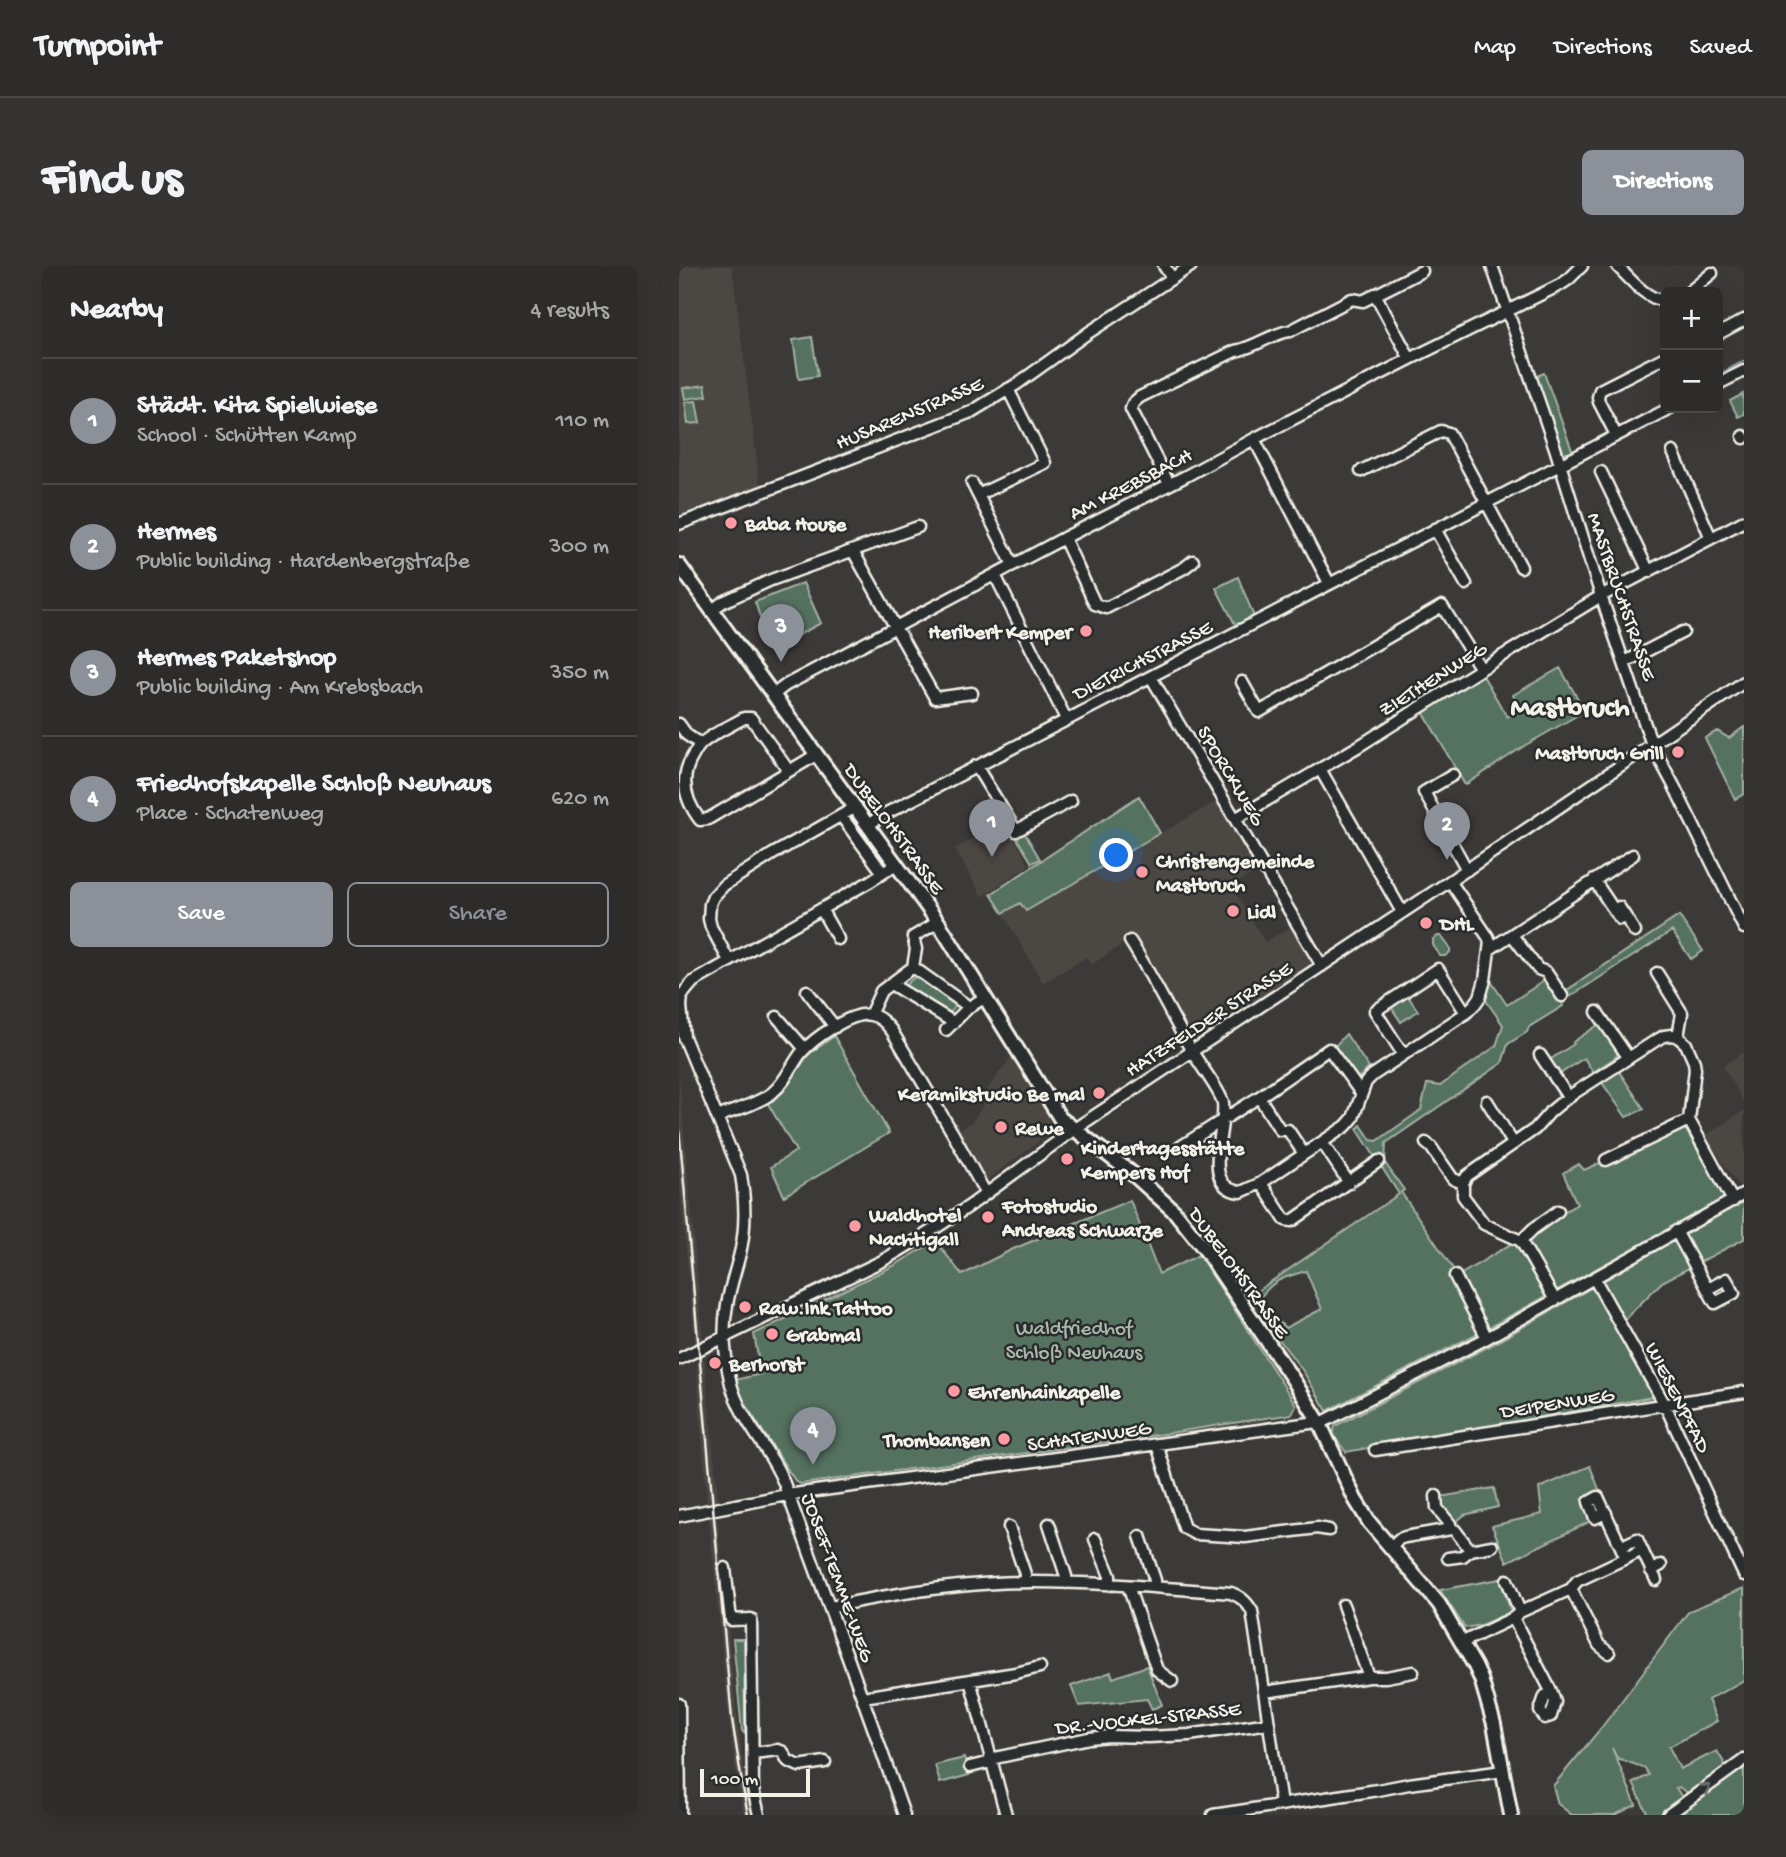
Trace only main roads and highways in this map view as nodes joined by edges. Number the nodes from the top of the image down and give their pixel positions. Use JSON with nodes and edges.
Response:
{"nodes":[{"id":1,"x":679,"y":565,"type":"edge"},
{"id":2,"x":1511,"y":1815,"type":"edge"}],
"edges":[{"from":1,"to":2,"type":"main road","name":"DUBELOHSTRASSE"}]}
